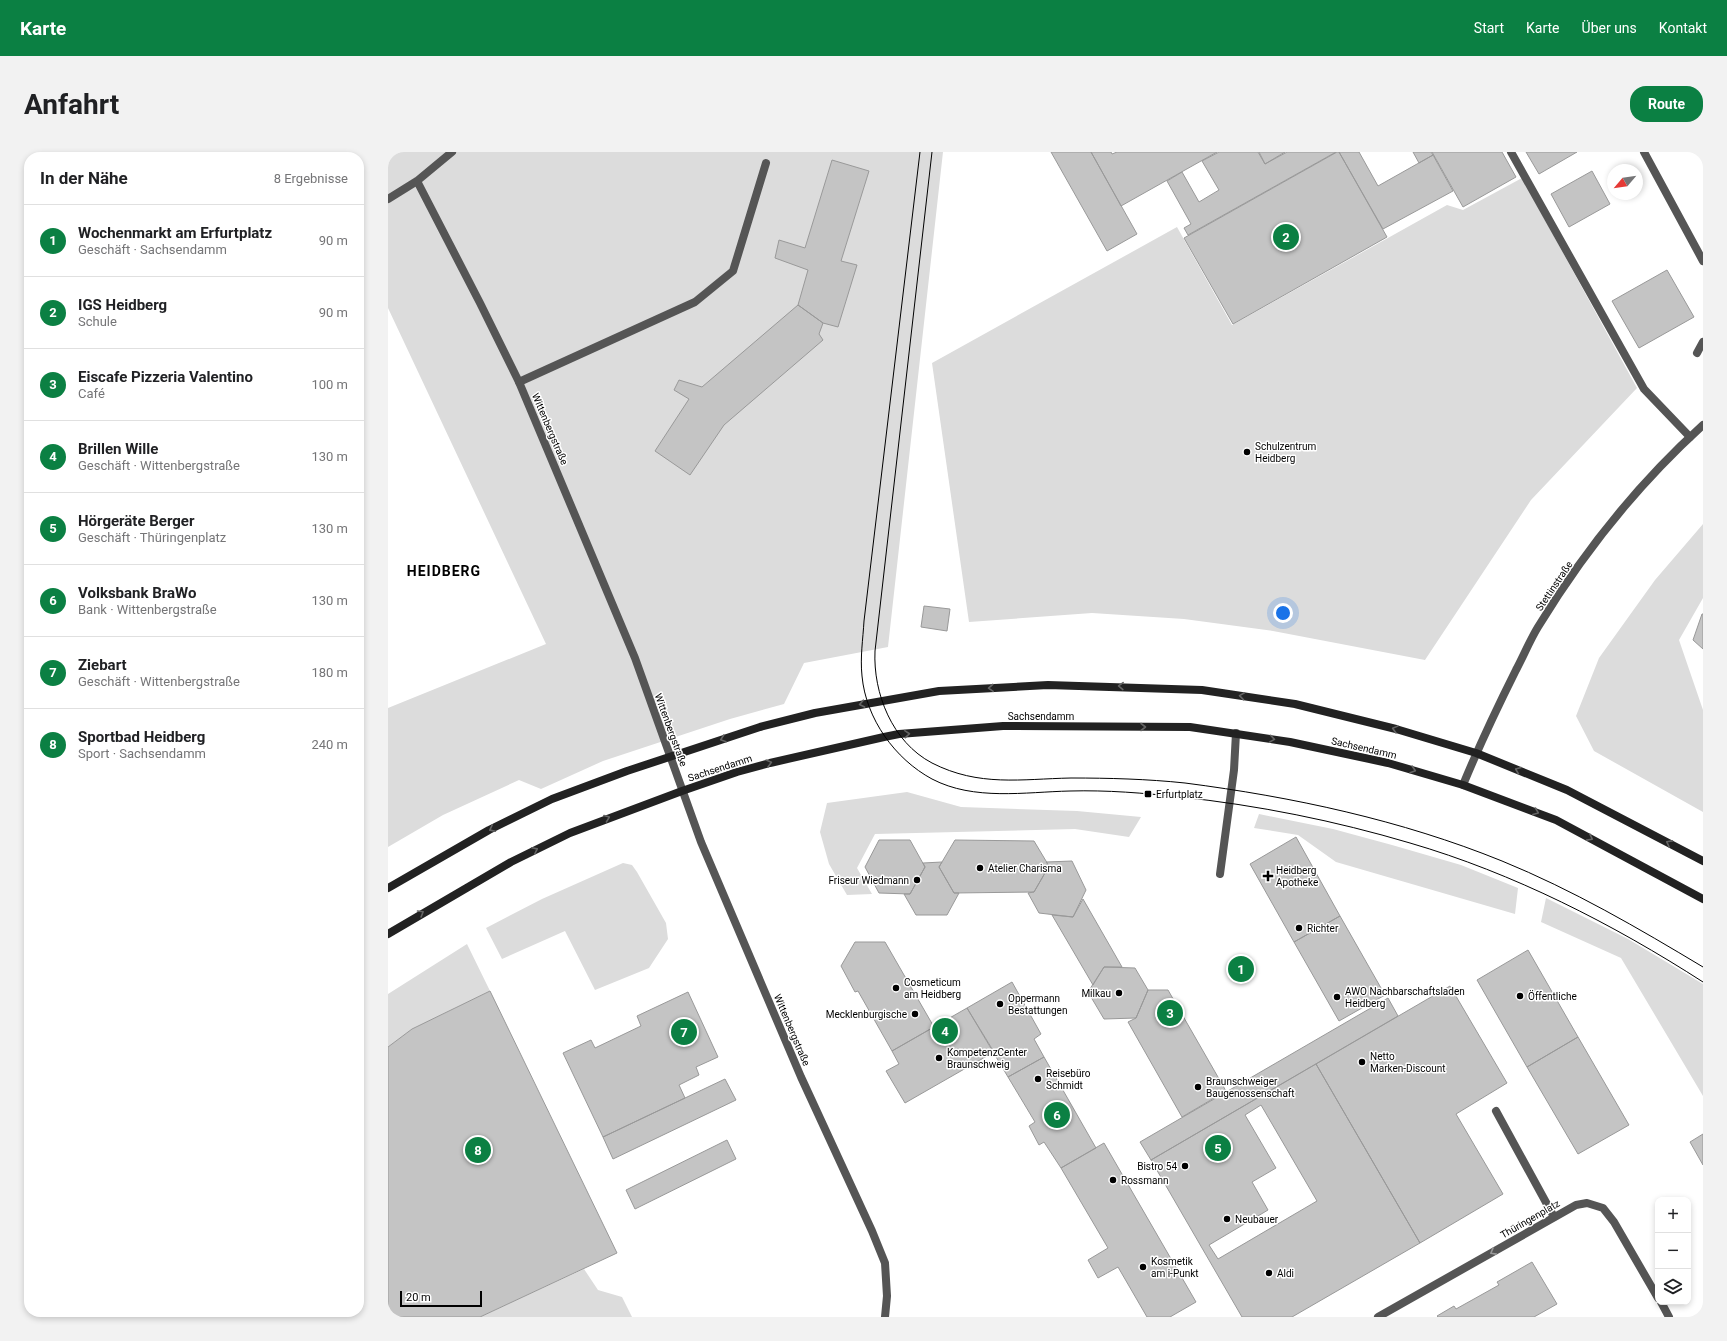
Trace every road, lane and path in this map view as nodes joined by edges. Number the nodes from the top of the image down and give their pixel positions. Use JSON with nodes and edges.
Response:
{"nodes":[{"id":1,"x":452,"y":152,"type":"edge"},
{"id":2,"x":1512,"y":152,"type":"edge"},
{"id":3,"x":1644,"y":152,"type":"edge"},
{"id":4,"x":766,"y":163,"type":"dead end"},
{"id":5,"x":417,"y":181,"type":"junction"},
{"id":6,"x":388,"y":198,"type":"edge"},
{"id":7,"x":1703,"y":261,"type":"edge"},
{"id":8,"x":1703,"y":342,"type":"edge"},
{"id":9,"x":1697,"y":353,"type":"dead end"},
{"id":10,"x":519,"y":382,"type":"junction"},
{"id":11,"x":1703,"y":426,"type":"edge"},
{"id":12,"x":1690,"y":437,"type":"junction"},
{"id":13,"x":1236,"y":733,"type":"junction"},
{"id":14,"x":1476,"y":753,"type":"junction"},
{"id":15,"x":670,"y":757,"type":"junction"},
{"id":16,"x":1463,"y":785,"type":"junction"},
{"id":17,"x":682,"y":790,"type":"junction"},
{"id":18,"x":1703,"y":861,"type":"edge"},
{"id":19,"x":1220,"y":874,"type":"dead end"},
{"id":20,"x":388,"y":888,"type":"edge"},
{"id":21,"x":1703,"y":898,"type":"edge"},
{"id":22,"x":388,"y":934,"type":"edge"},
{"id":23,"x":1496,"y":1111,"type":"dead end"},
{"id":24,"x":1554,"y":1217,"type":"junction"},
{"id":25,"x":1655,"y":1293,"type":"edge"},
{"id":26,"x":1662,"y":1305,"type":"edge"},
{"id":27,"x":885,"y":1317,"type":"edge"},
{"id":28,"x":1378,"y":1317,"type":"edge"},
{"id":29,"x":1669,"y":1317,"type":"edge"}],
"edges":[{"from":1,"to":5,"type":"street"},
{"from":2,"to":12,"type":"street"},
{"from":3,"to":7,"type":"street"},
{"from":4,"to":10,"type":"street"},
{"from":5,"to":6,"type":"street"},
{"from":5,"to":10,"type":"street","name":"Wittenbergstraße"},
{"from":8,"to":9,"type":"street"},
{"from":10,"to":15,"type":"street","name":"Wittenbergstraße"},
{"from":11,"to":12,"type":"street","name":"Stettinstraße"},
{"from":12,"to":14,"type":"street","name":"Stettinstraße"},
{"from":13,"to":16,"type":"street","name":"Sachsendamm","one_way":true},
{"from":17,"to":13,"type":"street","name":"Sachsendamm","one_way":true},
{"from":13,"to":19,"type":"street"},
{"from":14,"to":15,"type":"street","one_way":true},
{"from":14,"to":16,"type":"street","name":"Stettinstraße"},
{"from":18,"to":14,"type":"street","one_way":true},
{"from":15,"to":17,"type":"street","name":"Wittenbergstraße"},
{"from":15,"to":20,"type":"street","one_way":true},
{"from":16,"to":21,"type":"street","name":"Sachsendamm","one_way":true},
{"from":22,"to":17,"type":"street","name":"Sachsendamm","one_way":true},
{"from":17,"to":27,"type":"street","name":"Wittenbergstraße"},
{"from":23,"to":24,"type":"street"},
{"from":24,"to":25,"type":"street","name":"Thüringenplatz"},
{"from":24,"to":28,"type":"street","name":"Thüringenplatz","one_way":true},
{"from":26,"to":29,"type":"street"}]}
